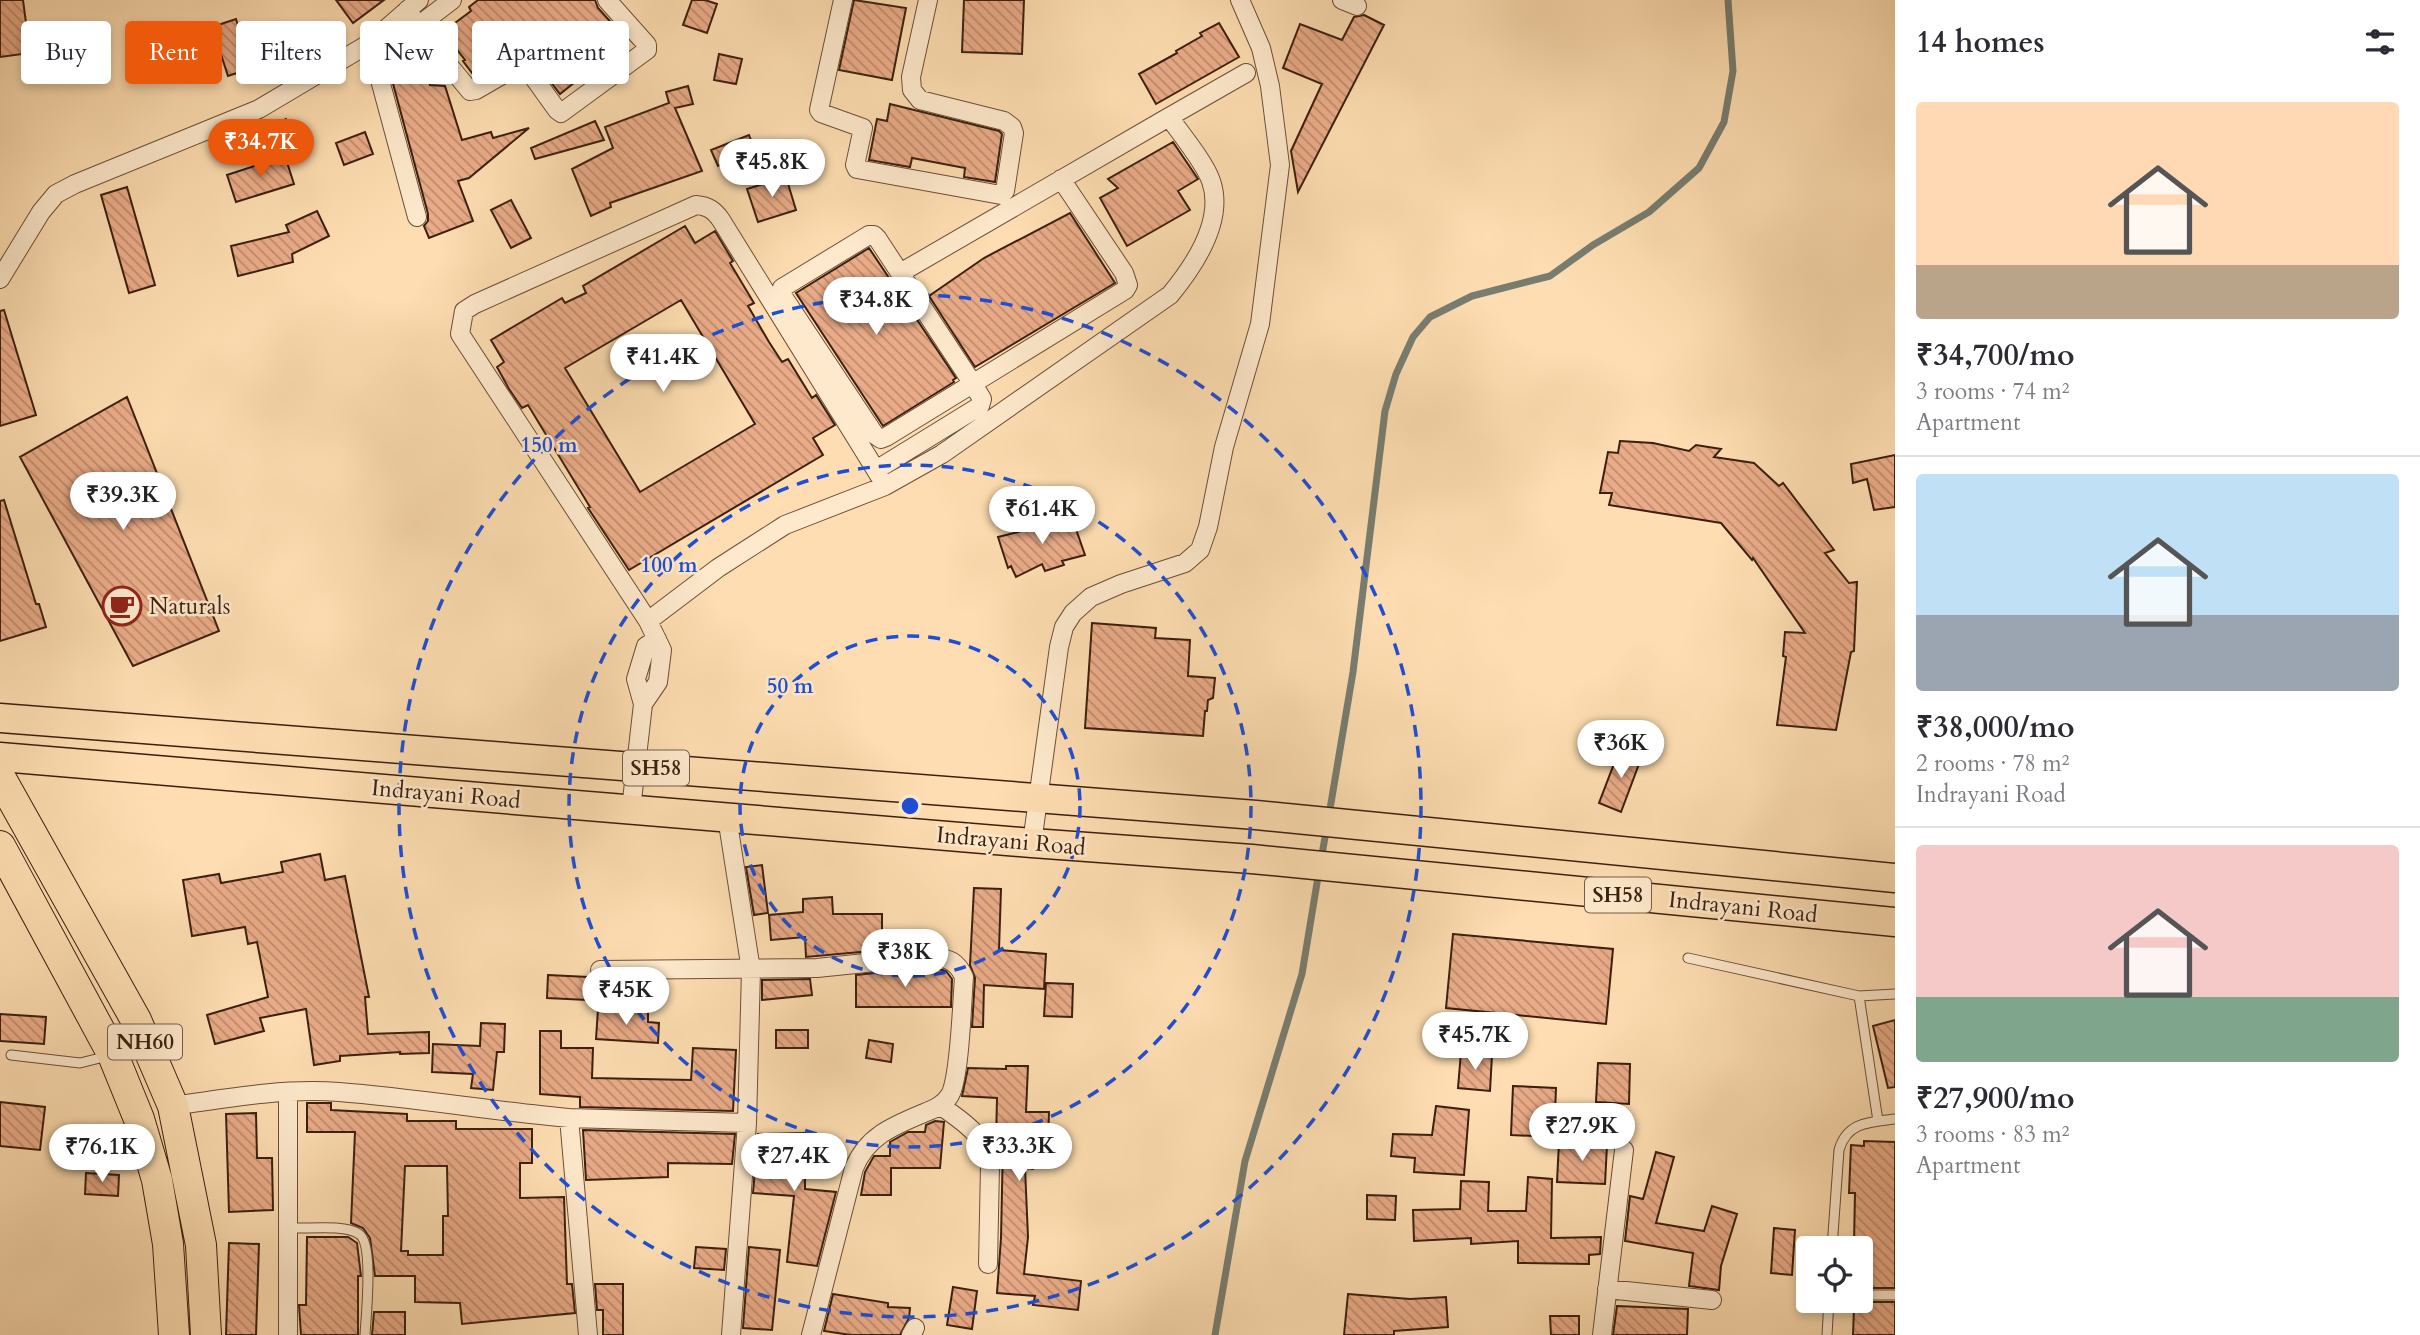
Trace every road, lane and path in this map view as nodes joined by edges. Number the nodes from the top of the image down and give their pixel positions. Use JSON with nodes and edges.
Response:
{"nodes":[{"id":1,"x":452,"y":0,"type":"edge"},
{"id":2,"x":607,"y":0,"type":"edge"},
{"id":3,"x":843,"y":0,"type":"edge"},
{"id":4,"x":928,"y":0,"type":"edge"},
{"id":5,"x":1240,"y":0,"type":"edge"},
{"id":6,"x":413,"y":5,"type":"edge"},
{"id":7,"x":395,"y":21,"type":"edge"},
{"id":8,"x":425,"y":21,"type":"edge"},
{"id":9,"x":360,"y":49,"type":"edge"},
{"id":10,"x":1246,"y":74,"type":"dead end"},
{"id":11,"x":458,"y":76,"type":"edge"},
{"id":12,"x":381,"y":84,"type":"edge"},
{"id":13,"x":1169,"y":117,"type":"junction"},
{"id":14,"x":1061,"y":179,"type":"junction"},
{"id":15,"x":417,"y":217,"type":"dead end"},
{"id":16,"x":900,"y":273,"type":"junction"},
{"id":17,"x":0,"y":279,"type":"edge"},
{"id":18,"x":973,"y":384,"type":"junction"},
{"id":19,"x":881,"y":478,"type":"junction"},
{"id":20,"x":648,"y":621,"type":"junction"},
{"id":21,"x":0,"y":718,"type":"edge"},
{"id":22,"x":0,"y":757,"type":"edge"},
{"id":23,"x":635,"y":766,"type":"junction"},
{"id":24,"x":0,"y":777,"type":"edge"},
{"id":25,"x":1038,"y":799,"type":"junction"},
{"id":26,"x":631,"y":809,"type":"junction"},
{"id":27,"x":727,"y":817,"type":"junction"},
{"id":28,"x":1032,"y":843,"type":"junction"},
{"id":29,"x":0,"y":846,"type":"edge"},
{"id":30,"x":1895,"y":878,"type":"edge"},
{"id":31,"x":1895,"y":922,"type":"edge"},
{"id":32,"x":1688,"y":958,"type":"dead end"},
{"id":33,"x":600,"y":970,"type":"dead end"},
{"id":34,"x":751,"y":970,"type":"junction"},
{"id":35,"x":1895,"y":994,"type":"edge"},
{"id":36,"x":1859,"y":996,"type":"junction"},
{"id":37,"x":11,"y":1055,"type":"dead end"},
{"id":38,"x":113,"y":1055,"type":"junction"},
{"id":39,"x":288,"y":1092,"type":"junction"},
{"id":40,"x":941,"y":1105,"type":"junction"},
{"id":41,"x":173,"y":1106,"type":"junction"},
{"id":42,"x":569,"y":1118,"type":"junction"},
{"id":43,"x":1895,"y":1119,"type":"edge"},
{"id":44,"x":1878,"y":1121,"type":"junction"},
{"id":45,"x":747,"y":1123,"type":"junction"},
{"id":46,"x":1624,"y":1150,"type":"dead end"},
{"id":47,"x":289,"y":1228,"type":"junction"},
{"id":48,"x":1833,"y":1236,"type":"edge"},
{"id":49,"x":988,"y":1264,"type":"dead end"},
{"id":50,"x":1607,"y":1289,"type":"junction"},
{"id":51,"x":1873,"y":1294,"type":"edge"},
{"id":52,"x":1895,"y":1294,"type":"edge"},
{"id":53,"x":1712,"y":1300,"type":"dead end"},
{"id":54,"x":1828,"y":1313,"type":"edge"},
{"id":55,"x":174,"y":1335,"type":"edge"},
{"id":56,"x":206,"y":1335,"type":"edge"},
{"id":57,"x":288,"y":1335,"type":"edge"},
{"id":58,"x":365,"y":1335,"type":"edge"},
{"id":59,"x":588,"y":1335,"type":"edge"},
{"id":60,"x":731,"y":1335,"type":"edge"},
{"id":61,"x":811,"y":1335,"type":"edge"},
{"id":62,"x":1602,"y":1335,"type":"edge"},
{"id":63,"x":1827,"y":1335,"type":"edge"}],
"edges":[{"from":1,"to":8,"type":"street"},
{"from":2,"to":11,"type":"street"},
{"from":3,"to":4,"type":"street"},
{"from":5,"to":25,"type":"street"},
{"from":6,"to":7,"type":"street"},
{"from":9,"to":17,"type":"street"},
{"from":10,"to":13,"type":"street"},
{"from":12,"to":15,"type":"street"},
{"from":13,"to":14,"type":"street"},
{"from":13,"to":19,"type":"street"},
{"from":14,"to":16,"type":"street"},
{"from":14,"to":18,"type":"street"},
{"from":16,"to":18,"type":"street"},
{"from":16,"to":18,"type":"street"},
{"from":18,"to":19,"type":"street"},
{"from":19,"to":20,"type":"street"},
{"from":19,"to":20,"type":"street"},
{"from":20,"to":23,"type":"street"},
{"from":21,"to":23,"type":"main road","name":"Indrayani Road","number":"SH58"},
{"from":22,"to":26,"type":"main road","name":"Indrayani Road","number":"SH58"},
{"from":23,"to":25,"type":"main road","name":"Indrayani Road","number":"SH58"},
{"from":23,"to":26,"type":"street"},
{"from":24,"to":41,"type":"highway","number":"NH60"},
{"from":25,"to":28,"type":"street"},
{"from":25,"to":30,"type":"main road","name":"Indrayani Road","number":"SH58"},
{"from":26,"to":27,"type":"main road","name":"Indrayani Road","number":"SH58"},
{"from":27,"to":28,"type":"main road","name":"Indrayani Road","number":"SH58"},
{"from":27,"to":34,"type":"street"},
{"from":28,"to":31,"type":"main road","name":"Indrayani Road","number":"SH58"},
{"from":29,"to":38,"type":"highway","number":"NH60"},
{"from":32,"to":36,"type":"lane"},
{"from":33,"to":34,"type":"street"},
{"from":34,"to":40,"type":"street"},
{"from":34,"to":45,"type":"street"},
{"from":35,"to":36,"type":"lane"},
{"from":36,"to":44,"type":"lane"},
{"from":37,"to":38,"type":"lane"},
{"from":38,"to":55,"type":"highway","number":"NH60"},
{"from":39,"to":41,"type":"street"},
{"from":39,"to":42,"type":"street"},
{"from":39,"to":47,"type":"street"},
{"from":40,"to":49,"type":"street"},
{"from":40,"to":61,"type":"street"},
{"from":41,"to":56,"type":"highway","number":"NH60"},
{"from":42,"to":45,"type":"street"},
{"from":42,"to":59,"type":"street"},
{"from":43,"to":44,"type":"lane"},
{"from":44,"to":48,"type":"lane"},
{"from":45,"to":60,"type":"street"},
{"from":46,"to":50,"type":"street"},
{"from":47,"to":57,"type":"street"},
{"from":47,"to":58,"type":"lane"},
{"from":50,"to":53,"type":"street"},
{"from":50,"to":62,"type":"street"},
{"from":51,"to":52,"type":"lane"},
{"from":54,"to":63,"type":"lane"}]}
